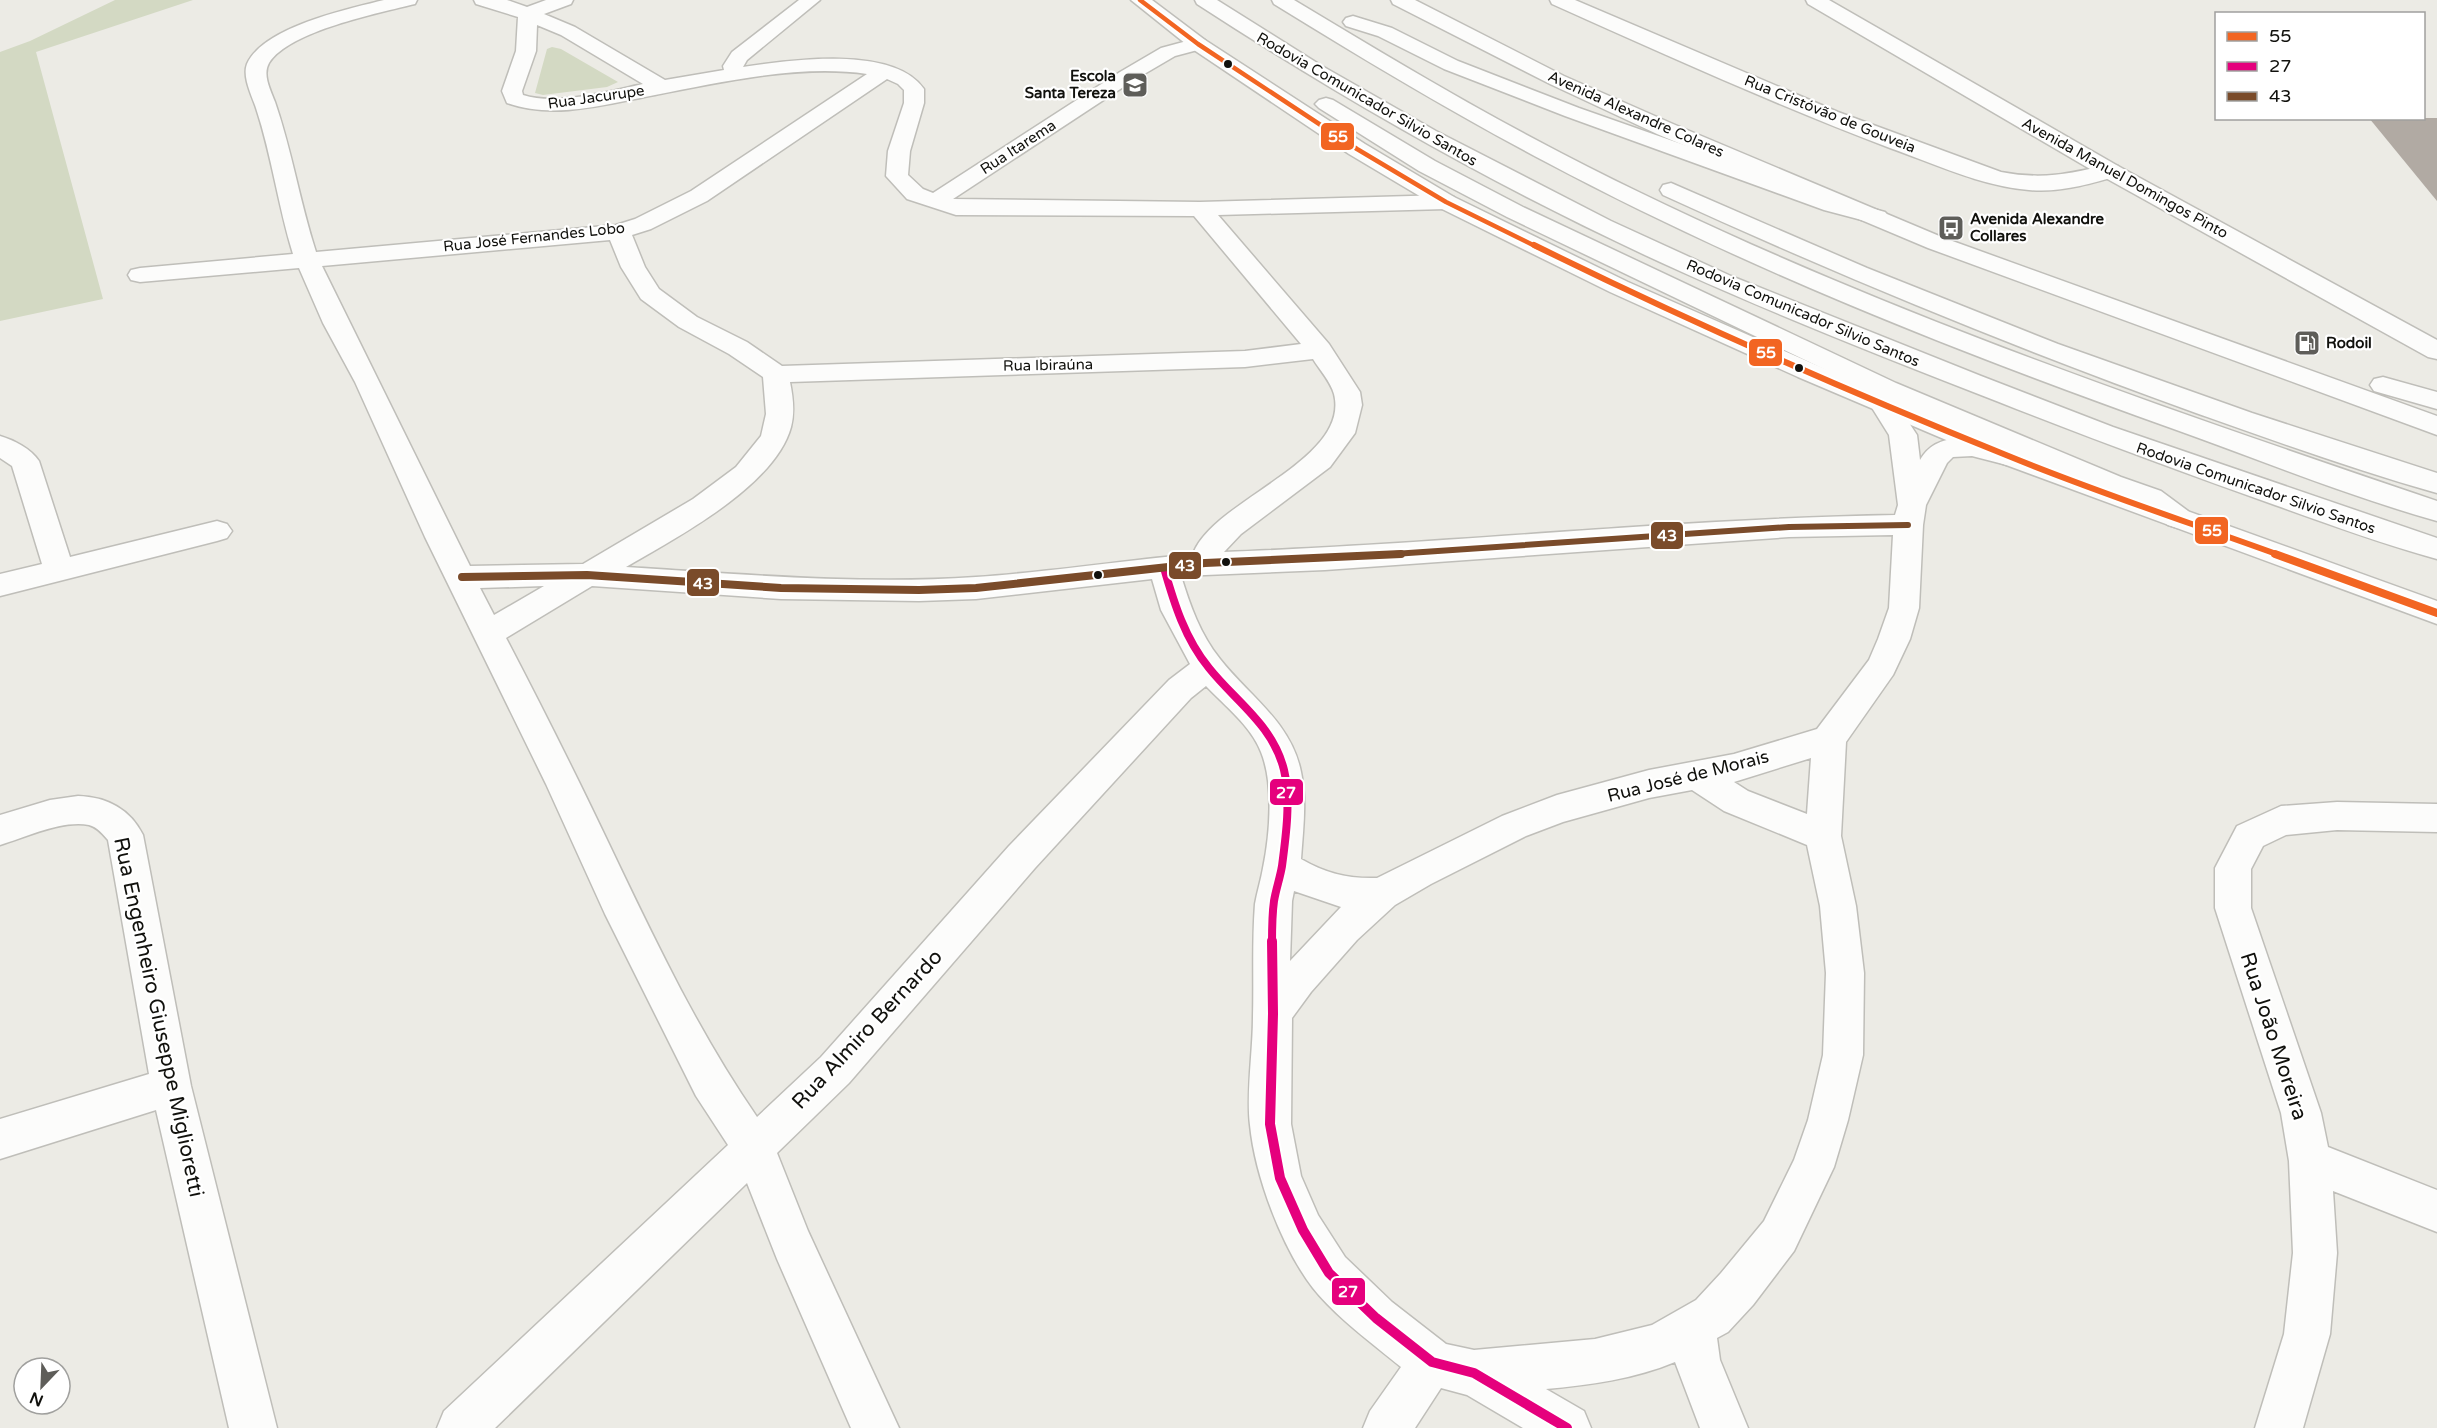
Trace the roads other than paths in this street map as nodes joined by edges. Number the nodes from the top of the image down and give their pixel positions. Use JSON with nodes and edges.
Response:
{"nodes":[{"id":1,"x":408,"y":0,"type":"edge"},
{"id":2,"x":483,"y":0,"type":"edge"},
{"id":3,"x":564,"y":0,"type":"edge"},
{"id":4,"x":578,"y":0,"type":"edge"},
{"id":5,"x":811,"y":0,"type":"edge"},
{"id":6,"x":1140,"y":0,"type":"edge"},
{"id":7,"x":1281,"y":0,"type":"edge"},
{"id":8,"x":1400,"y":0,"type":"edge"},
{"id":9,"x":1559,"y":0,"type":"edge"},
{"id":10,"x":1815,"y":0,"type":"edge"},
{"id":11,"x":1196,"y":3,"type":"edge"},
{"id":12,"x":528,"y":13,"type":"junction"},
{"id":13,"x":564,"y":29,"type":"junction"},
{"id":14,"x":1198,"y":44,"type":"junction"},
{"id":15,"x":527,"y":46,"type":"junction"},
{"id":16,"x":1250,"y":54,"type":"dead end"},
{"id":17,"x":1329,"y":56,"type":"dead end"},
{"id":18,"x":1268,"y":67,"type":"dead end"},
{"id":19,"x":885,"y":71,"type":"junction"},
{"id":20,"x":735,"y":75,"type":"junction"},
{"id":21,"x":662,"y":87,"type":"junction"},
{"id":22,"x":2110,"y":171,"type":"junction"},
{"id":23,"x":934,"y":201,"type":"junction"},
{"id":24,"x":1446,"y":202,"type":"junction"},
{"id":25,"x":1200,"y":208,"type":"junction"},
{"id":26,"x":1876,"y":218,"type":"junction"},
{"id":27,"x":619,"y":232,"type":"junction"},
{"id":28,"x":310,"y":261,"type":"junction"},
{"id":29,"x":140,"y":275,"type":"dead end"},
{"id":30,"x":1858,"y":337,"type":"junction"},
{"id":31,"x":2230,"y":348,"type":"junction"},
{"id":32,"x":1320,"y":350,"type":"junction"},
{"id":33,"x":2437,"y":351,"type":"edge"},
{"id":34,"x":776,"y":374,"type":"junction"},
{"id":35,"x":2367,"y":400,"type":"junction"},
{"id":36,"x":2437,"y":400,"type":"edge"},
{"id":37,"x":1882,"y":403,"type":"junction"},
{"id":38,"x":2437,"y":418,"type":"edge"},
{"id":39,"x":2437,"y":426,"type":"edge"},
{"id":40,"x":0,"y":445,"type":"edge"},
{"id":41,"x":2008,"y":456,"type":"junction"},
{"id":42,"x":2437,"y":483,"type":"edge"},
{"id":43,"x":2437,"y":511,"type":"edge"},
{"id":44,"x":1910,"y":515,"type":"junction"},
{"id":45,"x":2178,"y":518,"type":"junction"},
{"id":46,"x":217,"y":531,"type":"dead end"},
{"id":47,"x":2437,"y":549,"type":"edge"},
{"id":48,"x":1205,"y":563,"type":"junction"},
{"id":49,"x":1164,"y":568,"type":"junction"},
{"id":50,"x":59,"y":571,"type":"junction"},
{"id":51,"x":587,"y":575,"type":"junction"},
{"id":52,"x":462,"y":577,"type":"junction"},
{"id":53,"x":0,"y":585,"type":"edge"},
{"id":54,"x":2437,"y":613,"type":"edge"},
{"id":55,"x":489,"y":633,"type":"junction"},
{"id":56,"x":1208,"y":667,"type":"junction"},
{"id":57,"x":1829,"y":739,"type":"junction"},
{"id":58,"x":1698,"y":776,"type":"junction"},
{"id":59,"x":2437,"y":818,"type":"edge"},
{"id":60,"x":0,"y":830,"type":"edge"},
{"id":61,"x":1823,"y":836,"type":"junction"},
{"id":62,"x":1282,"y":866,"type":"junction"},
{"id":63,"x":1382,"y":894,"type":"junction"},
{"id":64,"x":1273,"y":1014,"type":"junction"},
{"id":65,"x":171,"y":1086,"type":"junction"},
{"id":66,"x":0,"y":1139,"type":"edge"},
{"id":67,"x":754,"y":1148,"type":"junction"},
{"id":68,"x":2310,"y":1161,"type":"junction"},
{"id":69,"x":2437,"y":1211,"type":"edge"},
{"id":70,"x":1693,"y":1327,"type":"junction"},
{"id":71,"x":1453,"y":1367,"type":"junction"},
{"id":72,"x":253,"y":1428,"type":"edge"},
{"id":73,"x":461,"y":1428,"type":"edge"},
{"id":74,"x":875,"y":1428,"type":"edge"},
{"id":75,"x":1388,"y":1428,"type":"edge"},
{"id":76,"x":1566,"y":1428,"type":"edge"},
{"id":77,"x":1724,"y":1428,"type":"edge"},
{"id":78,"x":2279,"y":1428,"type":"edge"}],
"edges":[{"from":1,"to":28,"type":"main road"},
{"from":2,"to":12,"type":"main road"},
{"from":3,"to":12,"type":"main road"},
{"from":4,"to":13,"type":"main road"},
{"from":5,"to":20,"type":"main road"},
{"from":6,"to":14,"type":"main road"},
{"from":7,"to":43,"type":"main road"},
{"from":8,"to":26,"type":"main road","name":"Avenida Alexandre Colares"},
{"from":9,"to":22,"type":"main road","name":"Rua Cristóvão de Gouveia"},
{"from":10,"to":22,"type":"main road","name":"Avenida Manuel Domingos Pinto"},
{"from":11,"to":16,"type":"main road"},
{"from":11,"to":30,"type":"main road","name":"Rodovia Comunicador Silvio Santos"},
{"from":12,"to":13,"type":"main road"},
{"from":12,"to":15,"type":"main road","name":"Rua Jacurupe"},
{"from":13,"to":15,"type":"main road"},
{"from":13,"to":21,"type":"main road"},
{"from":14,"to":23,"type":"main road","name":"Rua Itarema"},
{"from":14,"to":24,"type":"main road"},
{"from":15,"to":21,"type":"main road","name":"Rua Jacurupe"},
{"from":17,"to":30,"type":"main road"},
{"from":18,"to":45,"type":"main road"},
{"from":19,"to":20,"type":"main road"},
{"from":19,"to":23,"type":"main road"},
{"from":19,"to":27,"type":"main road","name":"Rua José Fernandes Lobo"},
{"from":20,"to":21,"type":"main road"},
{"from":22,"to":33,"type":"main road","name":"Avenida Manuel Domingos Pinto"},
{"from":23,"to":25,"type":"main road"},
{"from":24,"to":25,"type":"main road"},
{"from":24,"to":37,"type":"main road"},
{"from":25,"to":32,"type":"main road"},
{"from":26,"to":31,"type":"main road"},
{"from":26,"to":42,"type":"main road"},
{"from":27,"to":28,"type":"main road","name":"Rua José Fernandes Lobo"},
{"from":27,"to":34,"type":"main road"},
{"from":28,"to":29,"type":"main road","name":"Rua José Fernandes Lobo"},
{"from":28,"to":52,"type":"main road"},
{"from":30,"to":47,"type":"main road","name":"Rodovia Comunicador Silvio Santos"},
{"from":31,"to":35,"type":"main road"},
{"from":31,"to":36,"type":"main road"},
{"from":32,"to":34,"type":"main road","name":"Rua Ibiraúna"},
{"from":32,"to":48,"type":"main road"},
{"from":34,"to":51,"type":"main road"},
{"from":35,"to":38,"type":"main road"},
{"from":35,"to":39,"type":"main road"},
{"from":37,"to":41,"type":"main road"},
{"from":37,"to":44,"type":"main road"},
{"from":40,"to":50,"type":"main road"},
{"from":41,"to":44,"type":"main road"},
{"from":41,"to":45,"type":"main road"},
{"from":44,"to":48,"type":"main road"},
{"from":44,"to":57,"type":"main road"},
{"from":45,"to":54,"type":"main road"},
{"from":46,"to":50,"type":"main road"},
{"from":48,"to":49,"type":"main road"},
{"from":49,"to":51,"type":"main road"},
{"from":49,"to":56,"type":"main road"},
{"from":50,"to":53,"type":"main road"},
{"from":51,"to":52,"type":"main road"},
{"from":51,"to":55,"type":"main road"},
{"from":52,"to":55,"type":"main road"},
{"from":55,"to":67,"type":"main road"},
{"from":56,"to":62,"type":"main road"},
{"from":56,"to":67,"type":"main road","name":"Rua Almiro Bernardo"},
{"from":57,"to":58,"type":"main road","name":"Rua José de Morais"},
{"from":57,"to":61,"type":"main road"},
{"from":58,"to":61,"type":"main road"},
{"from":58,"to":63,"type":"main road","name":"Rua José de Morais"},
{"from":59,"to":68,"type":"main road","name":"Rua João Moreira"},
{"from":60,"to":65,"type":"main road","name":"Rua Engenheiro Giuseppe Miglioretti"},
{"from":61,"to":70,"type":"main road"},
{"from":62,"to":63,"type":"main road","name":"Rua José de Morais"},
{"from":62,"to":64,"type":"main road"},
{"from":63,"to":64,"type":"main road","name":"Rua José de Morais"},
{"from":64,"to":71,"type":"main road"},
{"from":65,"to":66,"type":"main road"},
{"from":65,"to":72,"type":"main road","name":"Rua Engenheiro Giuseppe Miglioretti"},
{"from":67,"to":73,"type":"main road","name":"Rua Almiro Bernardo"},
{"from":67,"to":74,"type":"main road"},
{"from":68,"to":69,"type":"main road"},
{"from":68,"to":78,"type":"main road","name":"Rua João Moreira"},
{"from":70,"to":71,"type":"main road"},
{"from":70,"to":77,"type":"main road"},
{"from":71,"to":75,"type":"main road"},
{"from":71,"to":76,"type":"main road"}]}
